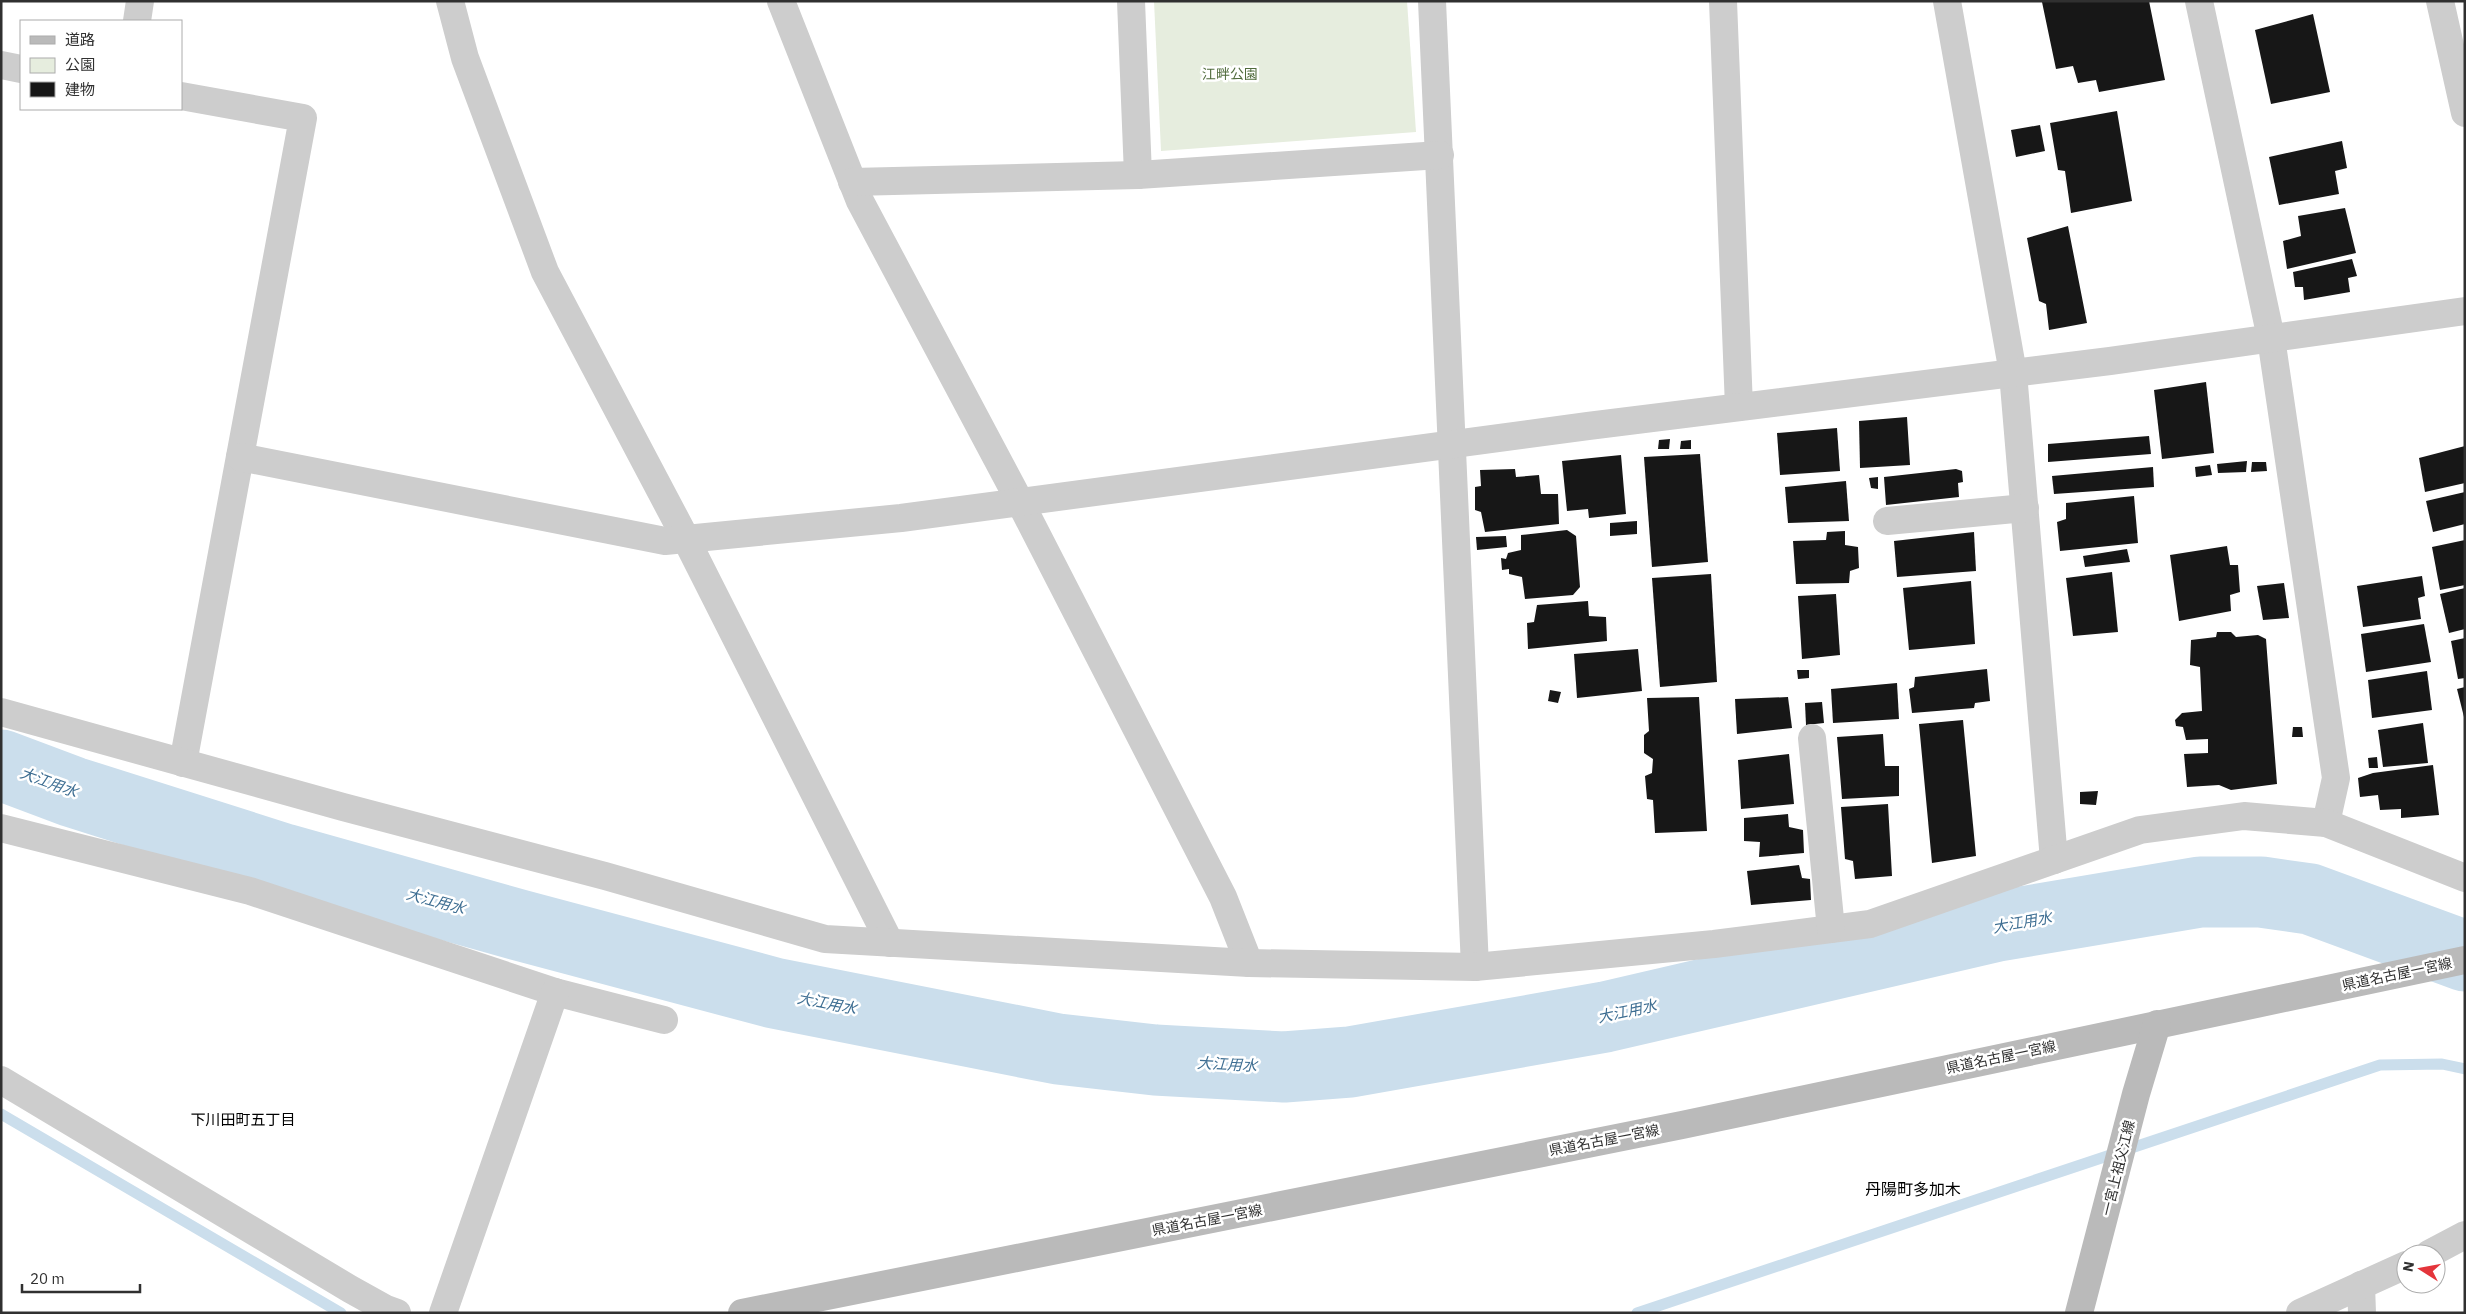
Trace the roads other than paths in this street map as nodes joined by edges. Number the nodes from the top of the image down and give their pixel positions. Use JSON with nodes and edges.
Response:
{"nodes":[{"id":1,"x":140,"y":1,"type":"edge"},
{"id":2,"x":450,"y":1,"type":"edge"},
{"id":3,"x":781,"y":1,"type":"edge"},
{"id":4,"x":1130,"y":1,"type":"edge"},
{"id":5,"x":1432,"y":1,"type":"edge"},
{"id":6,"x":1723,"y":1,"type":"edge"},
{"id":7,"x":1947,"y":1,"type":"edge"},
{"id":8,"x":2199,"y":1,"type":"edge"},
{"id":9,"x":2440,"y":1,"type":"edge"},
{"id":10,"x":137,"y":20,"type":"edge"},
{"id":11,"x":1,"y":65,"type":"edge"},
{"id":12,"x":20,"y":69,"type":"edge"},
{"id":13,"x":182,"y":96,"type":"edge"},
{"id":14,"x":2465,"y":113,"type":"edge"},
{"id":15,"x":1440,"y":155,"type":"junction"},
{"id":16,"x":1138,"y":175,"type":"junction"},
{"id":17,"x":852,"y":182,"type":"junction"},
{"id":18,"x":2465,"y":311,"type":"edge"},
{"id":19,"x":2271,"y":338,"type":"junction"},
{"id":20,"x":2013,"y":373,"type":"junction"},
{"id":21,"x":1739,"y":408,"type":"junction"},
{"id":22,"x":1450,"y":445,"type":"junction"},
{"id":23,"x":240,"y":457,"type":"junction"},
{"id":24,"x":1020,"y":502,"type":"junction"},
{"id":25,"x":2025,"y":508,"type":"junction"},
{"id":26,"x":1887,"y":521,"type":"dead end"},
{"id":27,"x":686,"y":539,"type":"junction"},
{"id":28,"x":1,"y":712,"type":"edge"},
{"id":29,"x":1812,"y":738,"type":"dead end"},
{"id":30,"x":183,"y":762,"type":"junction"},
{"id":31,"x":2326,"y":823,"type":"junction"},
{"id":32,"x":1,"y":828,"type":"edge"},
{"id":33,"x":2465,"y":856,"type":"edge"},
{"id":34,"x":2054,"y":860,"type":"junction"},
{"id":35,"x":2424,"y":862,"type":"junction"},
{"id":36,"x":2465,"y":878,"type":"edge"},
{"id":37,"x":1831,"y":929,"type":"junction"},
{"id":38,"x":890,"y":943,"type":"junction"},
{"id":39,"x":2465,"y":960,"type":"edge"},
{"id":40,"x":1249,"y":963,"type":"junction"},
{"id":41,"x":1475,"y":967,"type":"junction"},
{"id":42,"x":555,"y":992,"type":"junction"},
{"id":43,"x":664,"y":1020,"type":"dead end"},
{"id":44,"x":2157,"y":1024,"type":"junction"},
{"id":45,"x":1,"y":1080,"type":"edge"},
{"id":46,"x":2465,"y":1235,"type":"edge"},
{"id":47,"x":2446,"y":1245,"type":"edge"},
{"id":48,"x":2396,"y":1270,"type":"edge"},
{"id":49,"x":2361,"y":1286,"type":"junction"},
{"id":50,"x":397,"y":1313,"type":"edge"},
{"id":51,"x":443,"y":1313,"type":"edge"},
{"id":52,"x":742,"y":1313,"type":"edge"},
{"id":53,"x":2079,"y":1313,"type":"edge"},
{"id":54,"x":2300,"y":1313,"type":"edge"},
{"id":55,"x":2362,"y":1313,"type":"edge"}],
"edges":[{"from":1,"to":10,"type":"street"},
{"from":2,"to":27,"type":"street"},
{"from":3,"to":17,"type":"street"},
{"from":4,"to":16,"type":"street"},
{"from":5,"to":15,"type":"street"},
{"from":6,"to":21,"type":"street"},
{"from":7,"to":20,"type":"street"},
{"from":8,"to":19,"type":"street"},
{"from":9,"to":14,"type":"street"},
{"from":11,"to":12,"type":"street"},
{"from":13,"to":23,"type":"street"},
{"from":15,"to":16,"type":"street"},
{"from":15,"to":22,"type":"street"},
{"from":16,"to":17,"type":"street"},
{"from":17,"to":24,"type":"street"},
{"from":18,"to":19,"type":"street"},
{"from":19,"to":20,"type":"street"},
{"from":19,"to":31,"type":"street"},
{"from":20,"to":21,"type":"street"},
{"from":20,"to":25,"type":"street"},
{"from":21,"to":22,"type":"street"},
{"from":22,"to":24,"type":"street"},
{"from":22,"to":41,"type":"street"},
{"from":23,"to":27,"type":"street"},
{"from":23,"to":30,"type":"street"},
{"from":24,"to":27,"type":"street"},
{"from":24,"to":40,"type":"street"},
{"from":25,"to":26,"type":"street"},
{"from":25,"to":34,"type":"street"},
{"from":27,"to":38,"type":"street"},
{"from":28,"to":30,"type":"street"},
{"from":29,"to":37,"type":"street"},
{"from":30,"to":38,"type":"street"},
{"from":31,"to":34,"type":"street"},
{"from":31,"to":35,"type":"street"},
{"from":32,"to":42,"type":"street"},
{"from":33,"to":35,"type":"street"},
{"from":34,"to":37,"type":"street"},
{"from":35,"to":36,"type":"street"},
{"from":37,"to":41,"type":"street"},
{"from":38,"to":40,"type":"street"},
{"from":39,"to":44,"type":"main road","name":"県道名古屋一宮線"},
{"from":40,"to":41,"type":"street"},
{"from":42,"to":43,"type":"street"},
{"from":42,"to":51,"type":"street"},
{"from":44,"to":52,"type":"main road","name":"県道名古屋一宮線"},
{"from":44,"to":53,"type":"main road","name":"一宮上祖父江線"},
{"from":45,"to":50,"type":"street"},
{"from":46,"to":47,"type":"street"},
{"from":48,"to":49,"type":"street"},
{"from":49,"to":54,"type":"street"},
{"from":49,"to":55,"type":"street"}]}
